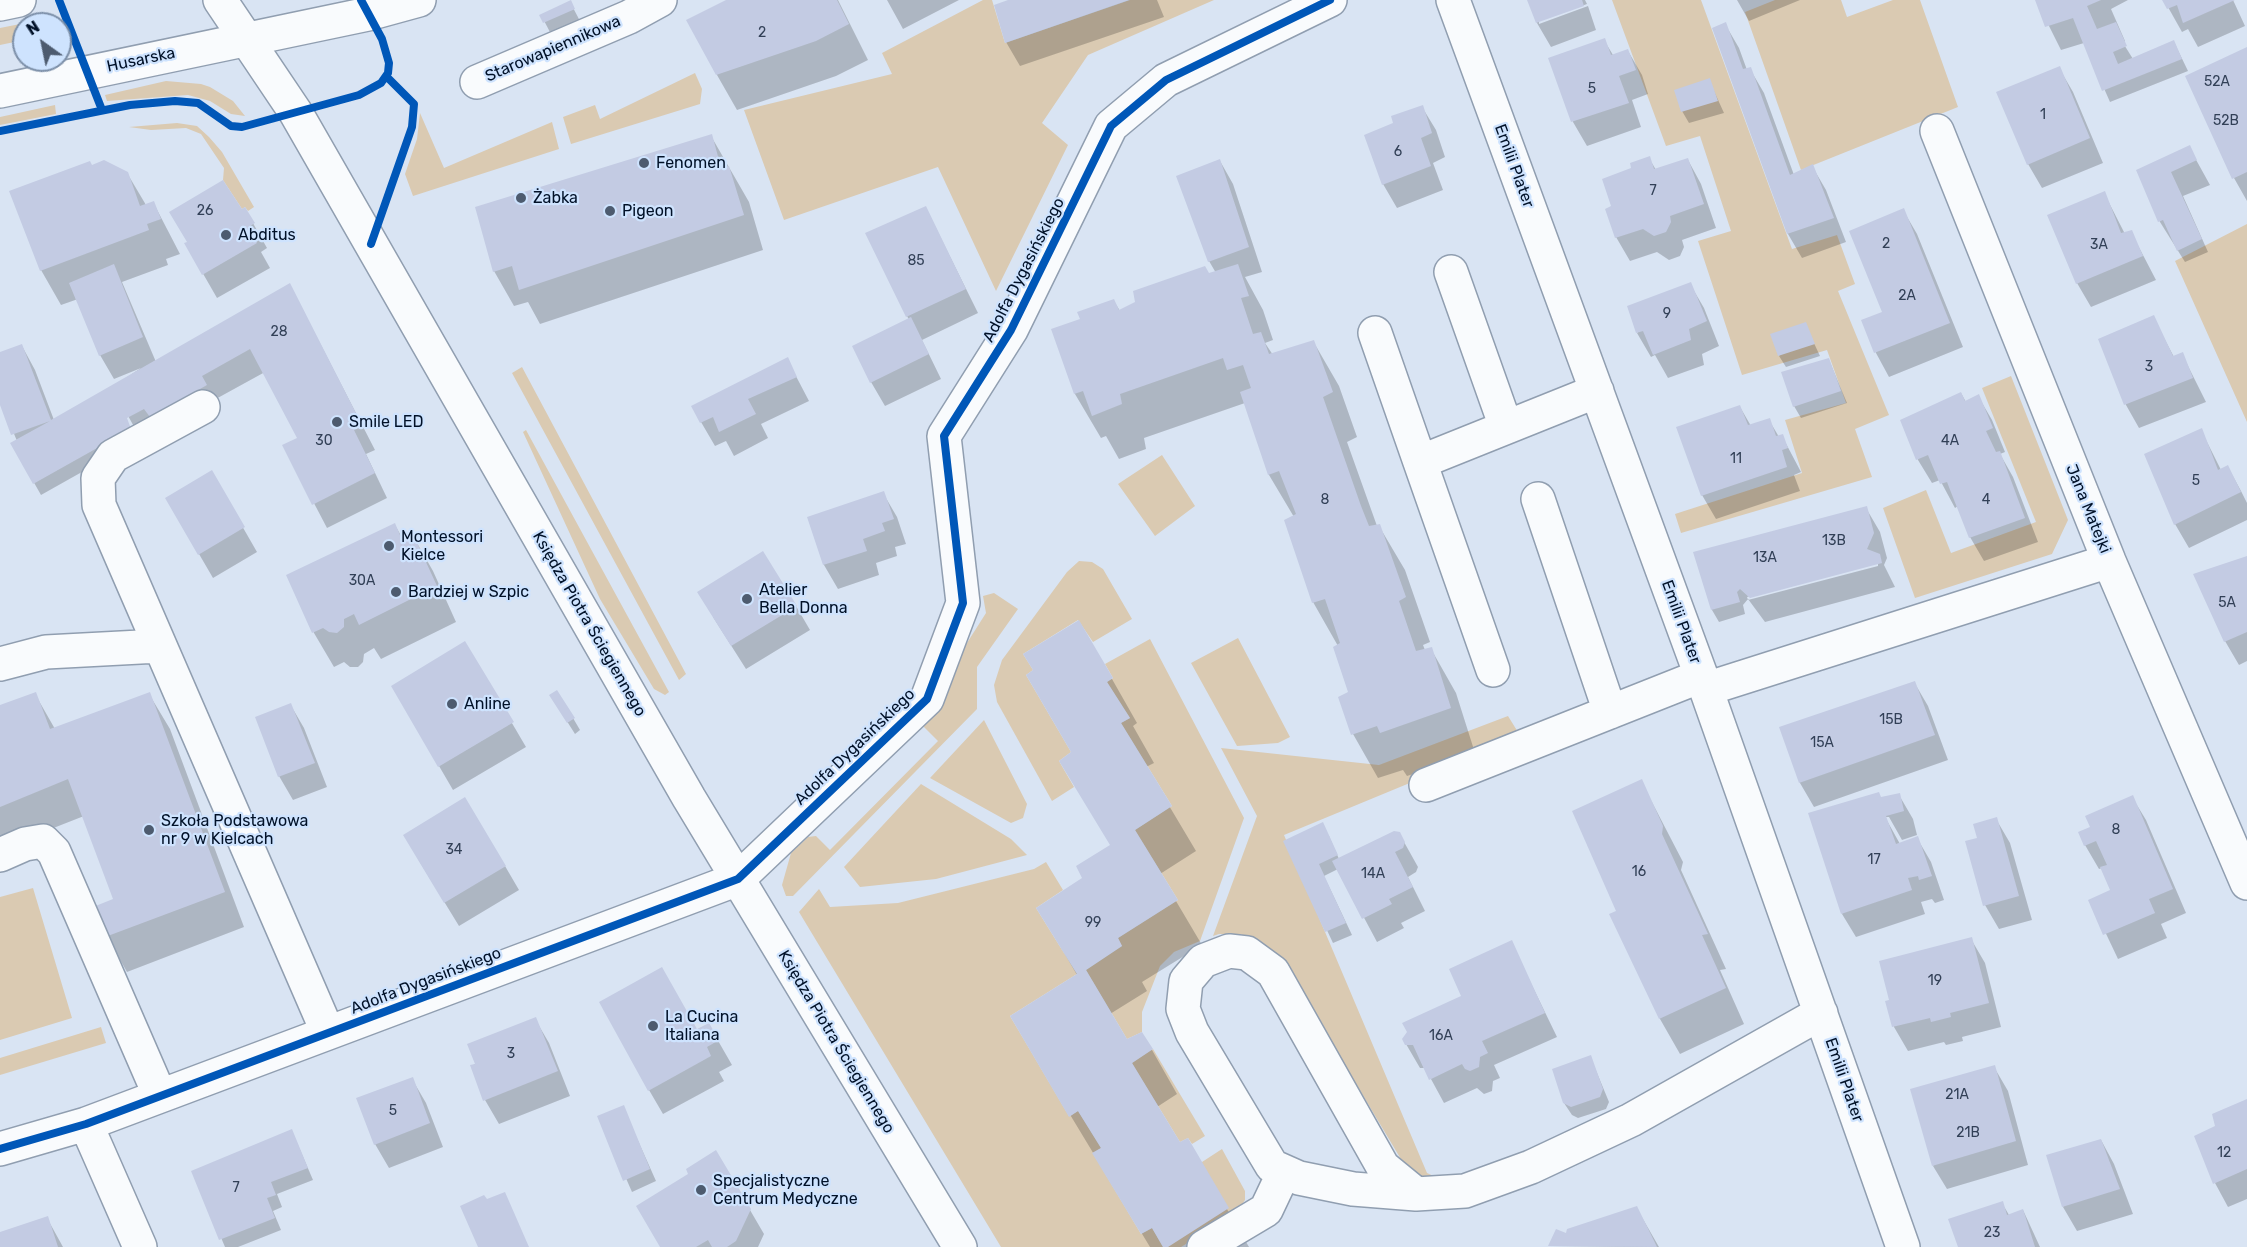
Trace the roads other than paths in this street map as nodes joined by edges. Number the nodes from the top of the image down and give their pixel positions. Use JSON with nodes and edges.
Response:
{"nodes":[{"id":1,"x":20,"y":0,"type":"edge"},
{"id":2,"x":220,"y":0,"type":"edge"},
{"id":3,"x":419,"y":0,"type":"edge"},
{"id":4,"x":660,"y":0,"type":"edge"},
{"id":5,"x":1330,"y":0,"type":"edge"},
{"id":6,"x":1453,"y":0,"type":"edge"},
{"id":7,"x":0,"y":4,"type":"edge"},
{"id":8,"x":248,"y":38,"type":"junction"},
{"id":9,"x":477,"y":82,"type":"dead end"},
{"id":10,"x":0,"y":91,"type":"edge"},
{"id":11,"x":1937,"y":131,"type":"dead end"},
{"id":12,"x":1451,"y":272,"type":"dead end"},
{"id":13,"x":1375,"y":333,"type":"dead end"},
{"id":14,"x":1596,"y":391,"type":"junction"},
{"id":15,"x":203,"y":407,"type":"dead end"},
{"id":16,"x":1506,"y":427,"type":"junction"},
{"id":17,"x":1420,"y":462,"type":"junction"},
{"id":18,"x":1538,"y":499,"type":"dead end"},
{"id":19,"x":2109,"y":561,"type":"junction"},
{"id":20,"x":159,"y":646,"type":"junction"},
{"id":21,"x":0,"y":664,"type":"edge"},
{"id":22,"x":1493,"y":670,"type":"dead end"},
{"id":23,"x":1703,"y":683,"type":"junction"},
{"id":24,"x":1610,"y":712,"type":"junction"},
{"id":25,"x":1426,"y":785,"type":"dead end"},
{"id":26,"x":0,"y":855,"type":"edge"},
{"id":27,"x":738,"y":879,"type":"junction"},
{"id":28,"x":2247,"y":883,"type":"edge"},
{"id":29,"x":1821,"y":1013,"type":"junction"},
{"id":30,"x":328,"y":1033,"type":"junction"},
{"id":31,"x":160,"y":1096,"type":"junction"},
{"id":32,"x":86,"y":1124,"type":"junction"},
{"id":33,"x":0,"y":1149,"type":"edge"},
{"id":34,"x":1284,"y":1172,"type":"junction"},
{"id":35,"x":1416,"y":1194,"type":"junction"},
{"id":36,"x":140,"y":1247,"type":"edge"},
{"id":37,"x":960,"y":1247,"type":"edge"},
{"id":38,"x":1204,"y":1247,"type":"edge"},
{"id":39,"x":1904,"y":1247,"type":"edge"}],
"edges":[{"from":1,"to":7,"type":"street"},
{"from":2,"to":8,"type":"street","name":"Księdza Piotra Ściegiennego"},
{"from":3,"to":8,"type":"street","name":"Husarska"},
{"from":4,"to":9,"type":"street","name":"Starowapiennikowa"},
{"from":5,"to":27,"type":"street","name":"Adolfa Dygasińskiego"},
{"from":6,"to":14,"type":"street","name":"Emilii Plater"},
{"from":8,"to":10,"type":"street","name":"Husarska"},
{"from":8,"to":27,"type":"street","name":"Księdza Piotra Ściegiennego"},
{"from":11,"to":19,"type":"street","name":"Jana Matejki"},
{"from":12,"to":16,"type":"street"},
{"from":13,"to":17,"type":"street"},
{"from":14,"to":16,"type":"street"},
{"from":14,"to":23,"type":"street","name":"Emilii Plater"},
{"from":15,"to":20,"type":"street"},
{"from":16,"to":17,"type":"street"},
{"from":17,"to":22,"type":"street"},
{"from":18,"to":24,"type":"street"},
{"from":19,"to":23,"type":"street"},
{"from":19,"to":28,"type":"street","name":"Jana Matejki"},
{"from":20,"to":21,"type":"street"},
{"from":20,"to":30,"type":"street"},
{"from":23,"to":24,"type":"street"},
{"from":23,"to":29,"type":"street","name":"Emilii Plater"},
{"from":24,"to":25,"type":"street"},
{"from":26,"to":31,"type":"street"},
{"from":27,"to":30,"type":"street","name":"Adolfa Dygasińskiego"},
{"from":27,"to":37,"type":"street","name":"Księdza Piotra Ściegiennego"},
{"from":29,"to":35,"type":"street"},
{"from":29,"to":39,"type":"street","name":"Emilii Plater"},
{"from":30,"to":31,"type":"street","name":"Adolfa Dygasińskiego"},
{"from":31,"to":32,"type":"street","name":"Adolfa Dygasińskiego"},
{"from":32,"to":33,"type":"street","name":"Adolfa Dygasińskiego"},
{"from":32,"to":36,"type":"street"},
{"from":34,"to":35,"type":"street"},
{"from":34,"to":35,"type":"street"},
{"from":34,"to":38,"type":"street"}]}
